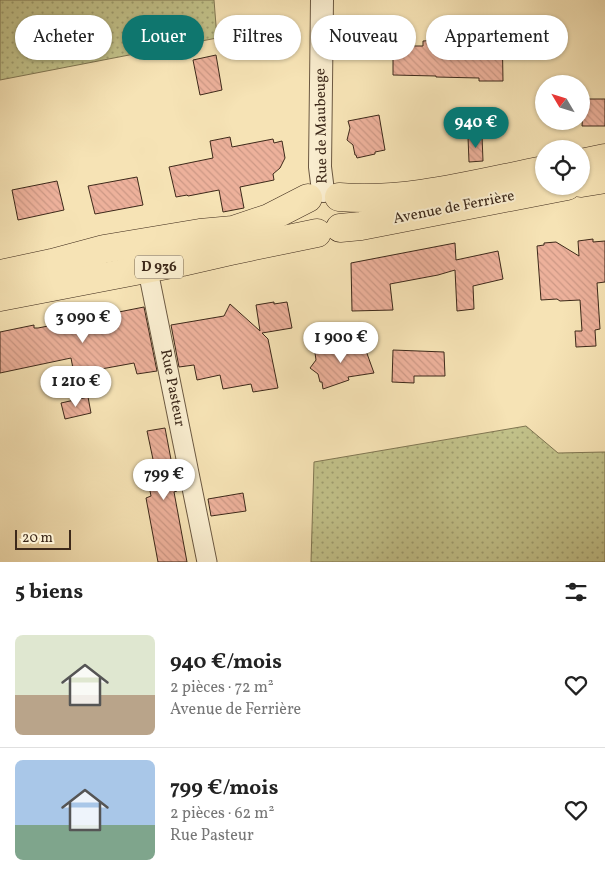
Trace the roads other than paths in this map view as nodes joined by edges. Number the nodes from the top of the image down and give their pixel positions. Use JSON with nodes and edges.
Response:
{"nodes":[{"id":1,"x":322,"y":0,"type":"edge"},
{"id":2,"x":605,"y":158,"type":"edge"},
{"id":3,"x":590,"y":161,"type":"edge"},
{"id":4,"x":535,"y":172,"type":"edge"},
{"id":5,"x":605,"y":179,"type":"edge"},
{"id":6,"x":590,"y":182,"type":"edge"},
{"id":7,"x":535,"y":192,"type":"edge"},
{"id":8,"x":323,"y":196,"type":"junction"},
{"id":9,"x":328,"y":231,"type":"junction"},
{"id":10,"x":145,"y":256,"type":"junction"},
{"id":11,"x":0,"y":274,"type":"edge"},
{"id":12,"x":0,"y":297,"type":"edge"},
{"id":13,"x":207,"y":562,"type":"edge"}],
"edges":[{"from":1,"to":8,"type":"street","name":"Rue de Maubeuge"},
{"from":2,"to":3,"type":"main road"},
{"from":4,"to":8,"type":"main road","name":"Avenue de Ferrière"},
{"from":5,"to":6,"type":"main road"},
{"from":7,"to":9,"type":"main road","name":"Avenue de Ferrière","number":"D 936"},
{"from":8,"to":9,"type":"main road"},
{"from":8,"to":9,"type":"main road"},
{"from":8,"to":10,"type":"main road","name":"Avenue de Ferrière","number":"D 936"},
{"from":9,"to":10,"type":"main road","name":"Avenue de Ferrière","number":"D 936"},
{"from":10,"to":11,"type":"main road","name":"Avenue de Ferrière","number":"D 936"},
{"from":10,"to":12,"type":"main road","name":"Avenue de Ferrière","number":"D 936"},
{"from":10,"to":13,"type":"street","name":"Rue Pasteur"}]}
